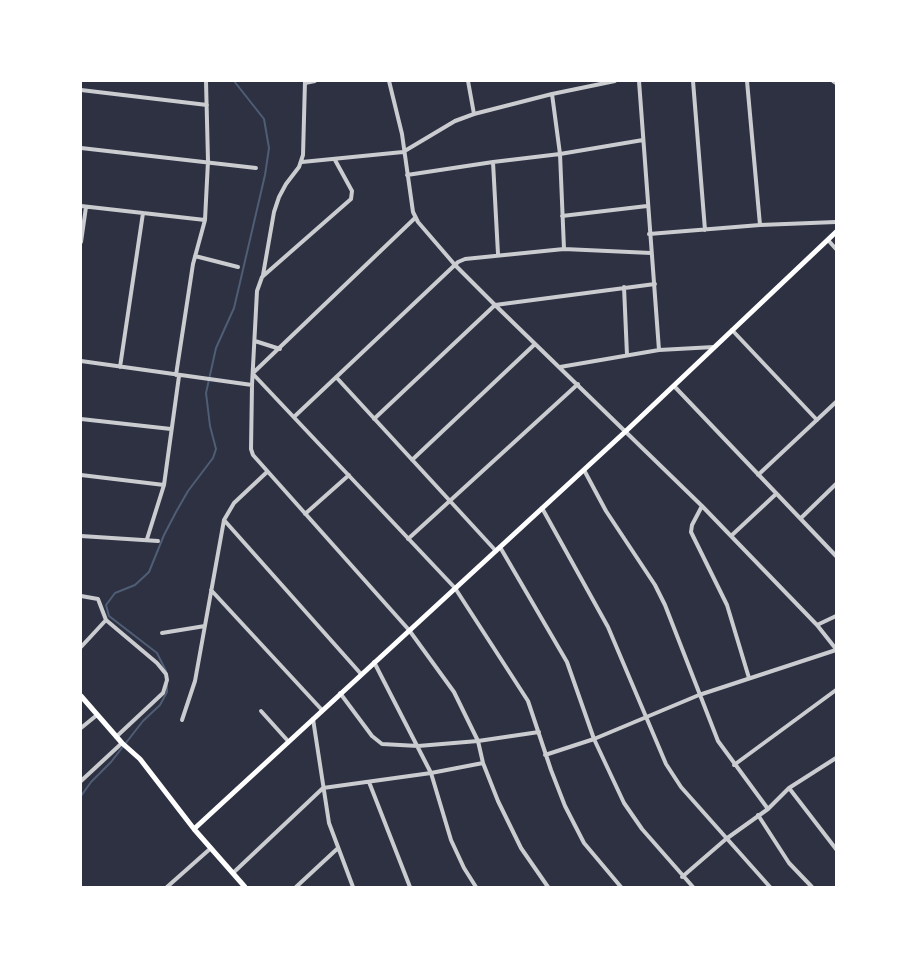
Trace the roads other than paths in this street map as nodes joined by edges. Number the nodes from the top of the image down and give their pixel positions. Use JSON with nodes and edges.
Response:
{"nodes":[{"id":1,"x":206,"y":81,"type":"edge"},
{"id":2,"x":315,"y":81,"type":"edge"},
{"id":3,"x":389,"y":81,"type":"edge"},
{"id":4,"x":468,"y":81,"type":"edge"},
{"id":5,"x":615,"y":81,"type":"edge"},
{"id":6,"x":639,"y":81,"type":"edge"},
{"id":7,"x":693,"y":81,"type":"edge"},
{"id":8,"x":747,"y":81,"type":"edge"},
{"id":9,"x":305,"y":82,"type":"edge"},
{"id":10,"x":81,"y":90,"type":"edge"},
{"id":11,"x":552,"y":94,"type":"junction"},
{"id":12,"x":207,"y":105,"type":"junction"},
{"id":13,"x":474,"y":114,"type":"junction"},
{"id":14,"x":643,"y":140,"type":"junction"},
{"id":15,"x":81,"y":148,"type":"edge"},
{"id":16,"x":403,"y":152,"type":"junction"},
{"id":17,"x":560,"y":154,"type":"junction"},
{"id":18,"x":335,"y":160,"type":"junction"},
{"id":19,"x":208,"y":161,"type":"junction"},
{"id":20,"x":302,"y":162,"type":"junction"},
{"id":21,"x":493,"y":162,"type":"junction"},
{"id":22,"x":256,"y":168,"type":"dead end"},
{"id":23,"x":407,"y":175,"type":"junction"},
{"id":24,"x":83,"y":206,"type":"edge"},
{"id":25,"x":647,"y":206,"type":"junction"},
{"id":26,"x":143,"y":213,"type":"junction"},
{"id":27,"x":562,"y":216,"type":"junction"},
{"id":28,"x":415,"y":218,"type":"junction"},
{"id":29,"x":205,"y":220,"type":"junction"},
{"id":30,"x":836,"y":222,"type":"edge"},
{"id":31,"x":760,"y":225,"type":"junction"},
{"id":32,"x":705,"y":230,"type":"junction"},
{"id":33,"x":836,"y":232,"type":"edge"},
{"id":34,"x":649,"y":234,"type":"junction"},
{"id":35,"x":828,"y":240,"type":"junction"},
{"id":36,"x":81,"y":242,"type":"edge"},
{"id":37,"x":564,"y":249,"type":"junction"},
{"id":38,"x":836,"y":249,"type":"edge"},
{"id":39,"x":651,"y":253,"type":"junction"},
{"id":40,"x":498,"y":254,"type":"junction"},
{"id":41,"x":195,"y":256,"type":"junction"},
{"id":42,"x":455,"y":266,"type":"junction"},
{"id":43,"x":238,"y":267,"type":"dead end"},
{"id":44,"x":262,"y":277,"type":"junction"},
{"id":45,"x":655,"y":284,"type":"junction"},
{"id":46,"x":624,"y":287,"type":"junction"},
{"id":47,"x":495,"y":305,"type":"junction"},
{"id":48,"x":732,"y":330,"type":"junction"},
{"id":49,"x":255,"y":341,"type":"junction"},
{"id":50,"x":535,"y":344,"type":"junction"},
{"id":51,"x":715,"y":347,"type":"junction"},
{"id":52,"x":280,"y":349,"type":"junction"},
{"id":53,"x":658,"y":350,"type":"junction"},
{"id":54,"x":627,"y":355,"type":"junction"},
{"id":55,"x":81,"y":361,"type":"edge"},
{"id":56,"x":120,"y":367,"type":"junction"},
{"id":57,"x":560,"y":367,"type":"junction"},
{"id":58,"x":253,"y":373,"type":"junction"},
{"id":59,"x":177,"y":376,"type":"junction"},
{"id":60,"x":336,"y":377,"type":"junction"},
{"id":61,"x":578,"y":384,"type":"junction"},
{"id":62,"x":252,"y":385,"type":"junction"},
{"id":63,"x":674,"y":386,"type":"junction"},
{"id":64,"x":836,"y":402,"type":"edge"},
{"id":65,"x":295,"y":416,"type":"junction"},
{"id":66,"x":81,"y":419,"type":"edge"},
{"id":67,"x":374,"y":419,"type":"junction"},
{"id":68,"x":817,"y":420,"type":"junction"},
{"id":69,"x":171,"y":429,"type":"junction"},
{"id":70,"x":626,"y":432,"type":"junction"},
{"id":71,"x":412,"y":460,"type":"junction"},
{"id":72,"x":584,"y":470,"type":"junction"},
{"id":73,"x":267,"y":472,"type":"junction"},
{"id":74,"x":81,"y":475,"type":"edge"},
{"id":75,"x":349,"y":475,"type":"junction"},
{"id":76,"x":758,"y":475,"type":"junction"},
{"id":77,"x":836,"y":484,"type":"edge"},
{"id":78,"x":164,"y":485,"type":"junction"},
{"id":79,"x":776,"y":494,"type":"junction"},
{"id":80,"x":450,"y":503,"type":"junction"},
{"id":81,"x":702,"y":506,"type":"junction"},
{"id":82,"x":542,"y":508,"type":"junction"},
{"id":83,"x":305,"y":514,"type":"junction"},
{"id":84,"x":801,"y":518,"type":"junction"},
{"id":85,"x":224,"y":520,"type":"junction"},
{"id":86,"x":81,"y":536,"type":"edge"},
{"id":87,"x":731,"y":536,"type":"junction"},
{"id":88,"x":147,"y":539,"type":"junction"},
{"id":89,"x":408,"y":540,"type":"junction"},
{"id":90,"x":158,"y":541,"type":"dead end"},
{"id":91,"x":498,"y":549,"type":"junction"},
{"id":92,"x":836,"y":556,"type":"edge"},
{"id":93,"x":455,"y":588,"type":"junction"},
{"id":94,"x":211,"y":590,"type":"junction"},
{"id":95,"x":81,"y":596,"type":"edge"},
{"id":96,"x":836,"y":616,"type":"edge"},
{"id":97,"x":106,"y":620,"type":"junction"},
{"id":98,"x":817,"y":625,"type":"junction"},
{"id":99,"x":206,"y":626,"type":"junction"},
{"id":100,"x":409,"y":630,"type":"junction"},
{"id":101,"x":162,"y":633,"type":"dead end"},
{"id":102,"x":834,"y":643,"type":"edge"},
{"id":103,"x":81,"y":647,"type":"edge"},
{"id":104,"x":836,"y":650,"type":"edge"},
{"id":105,"x":374,"y":662,"type":"junction"},
{"id":106,"x":361,"y":674,"type":"junction"},
{"id":107,"x":749,"y":678,"type":"junction"},
{"id":108,"x":836,"y":690,"type":"edge"},
{"id":109,"x":340,"y":693,"type":"junction"},
{"id":110,"x":699,"y":695,"type":"junction"},
{"id":111,"x":81,"y":696,"type":"edge"},
{"id":112,"x":322,"y":710,"type":"junction"},
{"id":113,"x":261,"y":711,"type":"dead end"},
{"id":114,"x":97,"y":714,"type":"junction"},
{"id":115,"x":313,"y":718,"type":"junction"},
{"id":116,"x":648,"y":718,"type":"junction"},
{"id":117,"x":182,"y":720,"type":"dead end"},
{"id":118,"x":81,"y":728,"type":"edge"},
{"id":119,"x":539,"y":732,"type":"junction"},
{"id":120,"x":117,"y":738,"type":"junction"},
{"id":121,"x":594,"y":739,"type":"junction"},
{"id":122,"x":288,"y":741,"type":"junction"},
{"id":123,"x":478,"y":741,"type":"junction"},
{"id":124,"x":122,"y":744,"type":"junction"},
{"id":125,"x":418,"y":746,"type":"junction"},
{"id":126,"x":545,"y":755,"type":"junction"},
{"id":127,"x":836,"y":758,"type":"edge"},
{"id":128,"x":483,"y":762,"type":"junction"},
{"id":129,"x":734,"y":765,"type":"junction"},
{"id":130,"x":431,"y":773,"type":"junction"},
{"id":131,"x":81,"y":781,"type":"edge"},
{"id":132,"x":369,"y":782,"type":"junction"},
{"id":133,"x":322,"y":788,"type":"junction"},
{"id":134,"x":789,"y":788,"type":"junction"},
{"id":135,"x":768,"y":809,"type":"junction"},
{"id":136,"x":758,"y":815,"type":"junction"},
{"id":137,"x":194,"y":829,"type":"junction"},
{"id":138,"x":726,"y":839,"type":"junction"},
{"id":139,"x":211,"y":848,"type":"junction"},
{"id":140,"x":338,"y":848,"type":"junction"},
{"id":141,"x":836,"y":849,"type":"edge"},
{"id":142,"x":233,"y":873,"type":"junction"},
{"id":143,"x":682,"y":877,"type":"junction"},
{"id":144,"x":167,"y":887,"type":"edge"},
{"id":145,"x":245,"y":887,"type":"edge"},
{"id":146,"x":296,"y":887,"type":"edge"},
{"id":147,"x":353,"y":887,"type":"edge"},
{"id":148,"x":410,"y":887,"type":"edge"},
{"id":149,"x":476,"y":887,"type":"edge"},
{"id":150,"x":548,"y":887,"type":"edge"},
{"id":151,"x":621,"y":887,"type":"edge"},
{"id":152,"x":693,"y":887,"type":"edge"},
{"id":153,"x":770,"y":887,"type":"edge"},
{"id":154,"x":812,"y":887,"type":"edge"}],
"edges":[{"from":1,"to":12,"type":"street"},
{"from":2,"to":9,"type":"street"},
{"from":3,"to":16,"type":"street"},
{"from":4,"to":13,"type":"street"},
{"from":5,"to":11,"type":"street"},
{"from":6,"to":14,"type":"street"},
{"from":7,"to":32,"type":"street"},
{"from":8,"to":31,"type":"street"},
{"from":9,"to":20,"type":"street"},
{"from":10,"to":12,"type":"street"},
{"from":11,"to":13,"type":"street"},
{"from":11,"to":17,"type":"street"},
{"from":12,"to":19,"type":"street"},
{"from":13,"to":16,"type":"street"},
{"from":14,"to":17,"type":"street"},
{"from":14,"to":25,"type":"street"},
{"from":15,"to":19,"type":"street"},
{"from":16,"to":18,"type":"street"},
{"from":16,"to":23,"type":"street"},
{"from":17,"to":21,"type":"street"},
{"from":17,"to":27,"type":"street"},
{"from":18,"to":20,"type":"street"},
{"from":18,"to":44,"type":"street"},
{"from":19,"to":22,"type":"street"},
{"from":19,"to":29,"type":"street"},
{"from":20,"to":44,"type":"street"},
{"from":21,"to":23,"type":"street"},
{"from":21,"to":40,"type":"street"},
{"from":23,"to":28,"type":"street"},
{"from":24,"to":26,"type":"street"},
{"from":24,"to":36,"type":"street"},
{"from":25,"to":27,"type":"street"},
{"from":25,"to":34,"type":"street"},
{"from":26,"to":29,"type":"street"},
{"from":26,"to":56,"type":"street"},
{"from":27,"to":37,"type":"street"},
{"from":28,"to":42,"type":"street"},
{"from":28,"to":52,"type":"street"},
{"from":29,"to":41,"type":"street"},
{"from":30,"to":31,"type":"street"},
{"from":31,"to":32,"type":"street"},
{"from":32,"to":34,"type":"street"},
{"from":33,"to":35,"type":"main road"},
{"from":34,"to":39,"type":"street"},
{"from":35,"to":38,"type":"street"},
{"from":35,"to":48,"type":"main road"},
{"from":37,"to":39,"type":"street"},
{"from":37,"to":40,"type":"street"},
{"from":39,"to":45,"type":"street"},
{"from":40,"to":42,"type":"street"},
{"from":41,"to":43,"type":"street"},
{"from":41,"to":59,"type":"street"},
{"from":42,"to":47,"type":"street"},
{"from":42,"to":60,"type":"street"},
{"from":44,"to":49,"type":"street"},
{"from":45,"to":46,"type":"street"},
{"from":45,"to":53,"type":"street"},
{"from":46,"to":47,"type":"street"},
{"from":46,"to":54,"type":"street"},
{"from":47,"to":50,"type":"street"},
{"from":47,"to":67,"type":"street"},
{"from":48,"to":51,"type":"main road"},
{"from":48,"to":68,"type":"street"},
{"from":49,"to":52,"type":"street"},
{"from":49,"to":58,"type":"street"},
{"from":50,"to":57,"type":"street"},
{"from":50,"to":71,"type":"street"},
{"from":51,"to":53,"type":"street"},
{"from":51,"to":63,"type":"main road"},
{"from":52,"to":58,"type":"street"},
{"from":53,"to":54,"type":"street"},
{"from":54,"to":57,"type":"street"},
{"from":55,"to":56,"type":"street"},
{"from":56,"to":59,"type":"street"},
{"from":57,"to":61,"type":"street"},
{"from":58,"to":62,"type":"street"},
{"from":58,"to":65,"type":"street"},
{"from":59,"to":62,"type":"street"},
{"from":59,"to":69,"type":"street"},
{"from":60,"to":65,"type":"street"},
{"from":60,"to":67,"type":"street"},
{"from":61,"to":70,"type":"street"},
{"from":61,"to":80,"type":"street"},
{"from":62,"to":73,"type":"street"},
{"from":63,"to":70,"type":"main road"},
{"from":63,"to":76,"type":"street"},
{"from":64,"to":68,"type":"street"},
{"from":65,"to":75,"type":"street"},
{"from":66,"to":69,"type":"street"},
{"from":67,"to":71,"type":"street"},
{"from":68,"to":76,"type":"street"},
{"from":69,"to":78,"type":"street"},
{"from":70,"to":72,"type":"main road"},
{"from":70,"to":81,"type":"street"},
{"from":71,"to":80,"type":"street"},
{"from":72,"to":82,"type":"main road"},
{"from":72,"to":110,"type":"street"},
{"from":73,"to":83,"type":"street"},
{"from":73,"to":85,"type":"street"},
{"from":74,"to":78,"type":"street"},
{"from":75,"to":83,"type":"street"},
{"from":75,"to":89,"type":"street"},
{"from":76,"to":79,"type":"street"},
{"from":77,"to":84,"type":"street"},
{"from":78,"to":88,"type":"street"},
{"from":79,"to":84,"type":"street"},
{"from":79,"to":87,"type":"street"},
{"from":80,"to":89,"type":"street"},
{"from":80,"to":91,"type":"street"},
{"from":81,"to":87,"type":"street"},
{"from":81,"to":107,"type":"street"},
{"from":82,"to":91,"type":"main road"},
{"from":82,"to":116,"type":"street"},
{"from":83,"to":100,"type":"street"},
{"from":84,"to":92,"type":"street"},
{"from":85,"to":94,"type":"street"},
{"from":85,"to":106,"type":"street"},
{"from":86,"to":88,"type":"street"},
{"from":87,"to":98,"type":"street"},
{"from":88,"to":90,"type":"street"},
{"from":89,"to":93,"type":"street"},
{"from":91,"to":93,"type":"main road"},
{"from":91,"to":121,"type":"street"},
{"from":93,"to":100,"type":"main road"},
{"from":93,"to":119,"type":"street"},
{"from":94,"to":99,"type":"street"},
{"from":94,"to":112,"type":"street"},
{"from":95,"to":97,"type":"street"},
{"from":96,"to":98,"type":"street"},
{"from":97,"to":103,"type":"street"},
{"from":97,"to":120,"type":"street"},
{"from":98,"to":102,"type":"street"},
{"from":99,"to":101,"type":"street"},
{"from":99,"to":117,"type":"street"},
{"from":100,"to":105,"type":"main road"},
{"from":100,"to":123,"type":"street"},
{"from":102,"to":104,"type":"street"},
{"from":104,"to":107,"type":"street"},
{"from":105,"to":106,"type":"main road"},
{"from":105,"to":125,"type":"street"},
{"from":106,"to":109,"type":"main road"},
{"from":107,"to":110,"type":"street"},
{"from":108,"to":129,"type":"street"},
{"from":109,"to":112,"type":"main road"},
{"from":109,"to":125,"type":"street"},
{"from":110,"to":116,"type":"street"},
{"from":110,"to":129,"type":"street"},
{"from":111,"to":114,"type":"main road"},
{"from":112,"to":115,"type":"main road"},
{"from":113,"to":122,"type":"street"},
{"from":114,"to":118,"type":"street"},
{"from":114,"to":120,"type":"main road"},
{"from":115,"to":122,"type":"main road"},
{"from":115,"to":133,"type":"street"},
{"from":116,"to":121,"type":"street"},
{"from":116,"to":138,"type":"street"},
{"from":119,"to":123,"type":"street"},
{"from":119,"to":126,"type":"street"},
{"from":120,"to":124,"type":"main road"},
{"from":121,"to":126,"type":"street"},
{"from":121,"to":143,"type":"street"},
{"from":122,"to":137,"type":"main road"},
{"from":123,"to":125,"type":"street"},
{"from":123,"to":128,"type":"street"},
{"from":124,"to":131,"type":"street"},
{"from":124,"to":137,"type":"main road"},
{"from":125,"to":130,"type":"street"},
{"from":126,"to":151,"type":"street"},
{"from":127,"to":134,"type":"street"},
{"from":128,"to":130,"type":"street"},
{"from":128,"to":150,"type":"street"},
{"from":129,"to":135,"type":"street"},
{"from":130,"to":132,"type":"street"},
{"from":130,"to":149,"type":"street"},
{"from":132,"to":133,"type":"street"},
{"from":132,"to":148,"type":"street"},
{"from":133,"to":140,"type":"street"},
{"from":133,"to":142,"type":"street"},
{"from":134,"to":135,"type":"street"},
{"from":134,"to":141,"type":"street"},
{"from":135,"to":136,"type":"street"},
{"from":136,"to":138,"type":"street"},
{"from":136,"to":154,"type":"street"},
{"from":137,"to":139,"type":"main road"},
{"from":138,"to":143,"type":"street"},
{"from":138,"to":153,"type":"street"},
{"from":139,"to":142,"type":"main road"},
{"from":139,"to":144,"type":"street"},
{"from":140,"to":146,"type":"street"},
{"from":140,"to":147,"type":"street"},
{"from":142,"to":145,"type":"main road"},
{"from":143,"to":152,"type":"street"}]}
